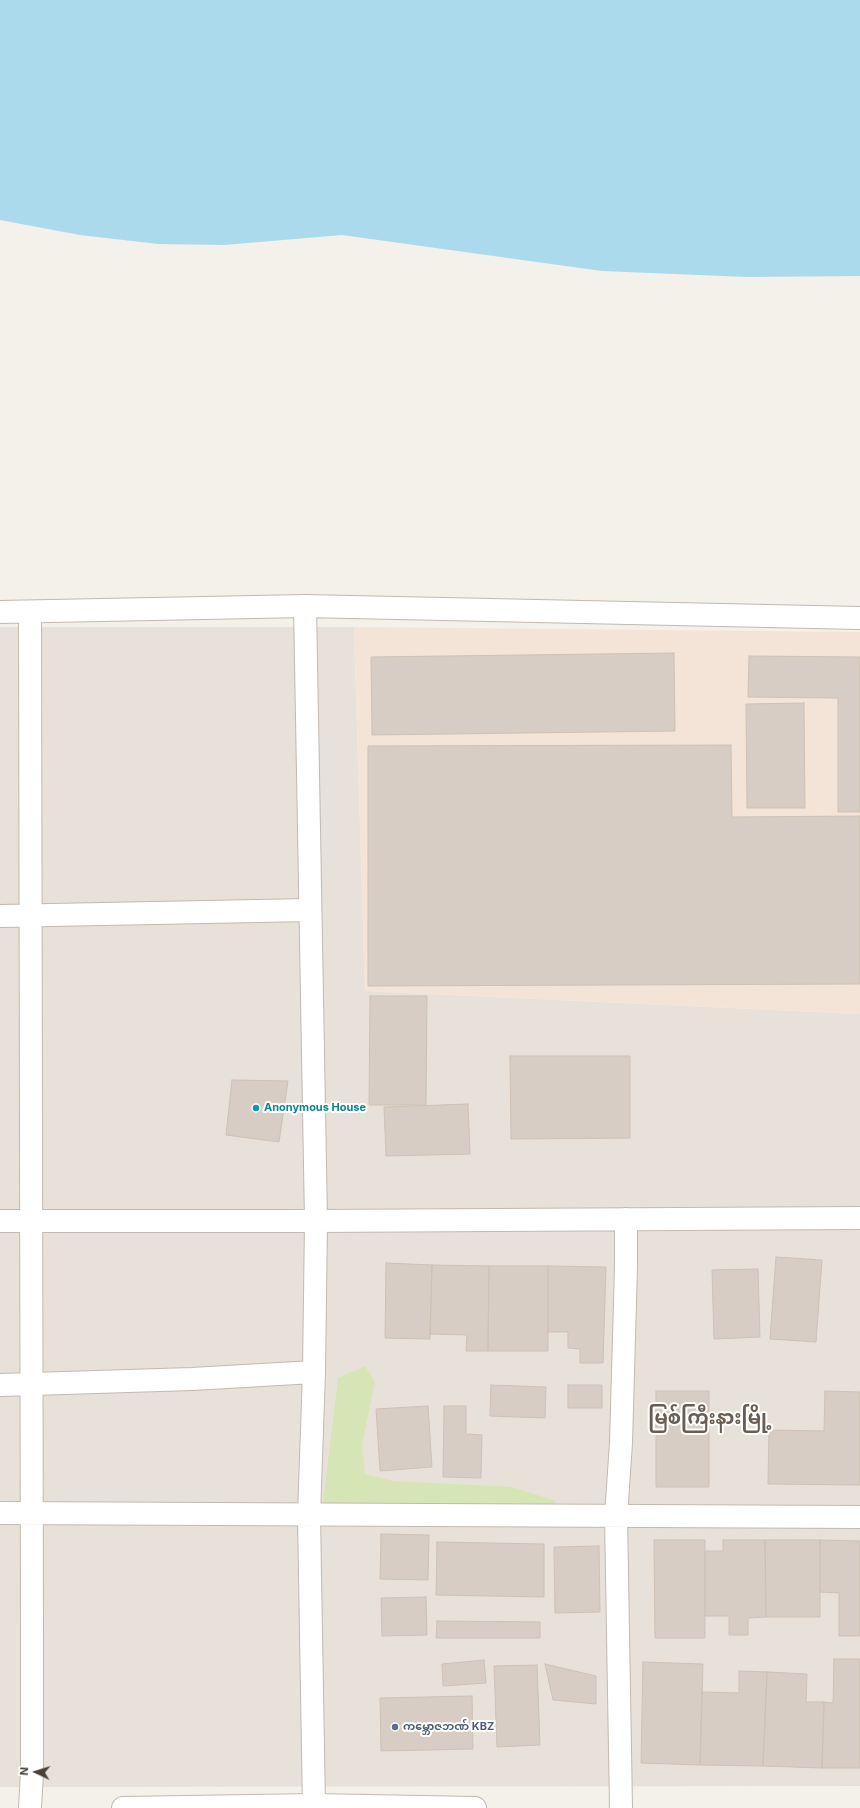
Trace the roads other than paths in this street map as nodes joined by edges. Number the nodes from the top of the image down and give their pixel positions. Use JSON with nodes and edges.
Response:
{"nodes":[{"id":1,"x":305,"y":606,"type":"junction"},
{"id":2,"x":0,"y":612,"type":"edge"},
{"id":3,"x":30,"y":612,"type":"junction"},
{"id":4,"x":860,"y":618,"type":"edge"},
{"id":5,"x":309,"y":910,"type":"junction"},
{"id":6,"x":0,"y":916,"type":"edge"},
{"id":7,"x":31,"y":916,"type":"junction"},
{"id":8,"x":860,"y":1218,"type":"edge"},
{"id":9,"x":626,"y":1219,"type":"junction"},
{"id":10,"x":0,"y":1221,"type":"edge"},
{"id":11,"x":31,"y":1221,"type":"junction"},
{"id":12,"x":316,"y":1221,"type":"junction"},
{"id":13,"x":314,"y":1372,"type":"junction"},
{"id":14,"x":32,"y":1384,"type":"junction"},
{"id":15,"x":0,"y":1385,"type":"edge"},
{"id":16,"x":0,"y":1513,"type":"edge"},
{"id":17,"x":32,"y":1513,"type":"junction"},
{"id":18,"x":309,"y":1516,"type":"junction"},
{"id":19,"x":616,"y":1516,"type":"junction"},
{"id":20,"x":860,"y":1518,"type":"edge"},
{"id":21,"x":314,"y":1806,"type":"edge"},
{"id":22,"x":30,"y":1808,"type":"edge"},
{"id":23,"x":123,"y":1808,"type":"edge"},
{"id":24,"x":475,"y":1808,"type":"edge"},
{"id":25,"x":621,"y":1808,"type":"edge"}],
"edges":[{"from":1,"to":3,"type":"street"},
{"from":1,"to":4,"type":"street"},
{"from":1,"to":5,"type":"street"},
{"from":2,"to":3,"type":"street"},
{"from":3,"to":7,"type":"street"},
{"from":5,"to":7,"type":"street"},
{"from":5,"to":12,"type":"street"},
{"from":6,"to":7,"type":"street"},
{"from":7,"to":11,"type":"street"},
{"from":8,"to":9,"type":"street"},
{"from":9,"to":12,"type":"street"},
{"from":9,"to":19,"type":"street"},
{"from":10,"to":11,"type":"street"},
{"from":11,"to":12,"type":"street"},
{"from":11,"to":14,"type":"street"},
{"from":12,"to":13,"type":"street"},
{"from":13,"to":14,"type":"street"},
{"from":13,"to":18,"type":"street"},
{"from":14,"to":15,"type":"street"},
{"from":14,"to":17,"type":"street"},
{"from":16,"to":17,"type":"street"},
{"from":17,"to":18,"type":"street"},
{"from":17,"to":22,"type":"street"},
{"from":18,"to":19,"type":"street"},
{"from":18,"to":21,"type":"street"},
{"from":19,"to":20,"type":"street"},
{"from":19,"to":25,"type":"street"},
{"from":21,"to":23,"type":"street"},
{"from":21,"to":24,"type":"street"}]}
